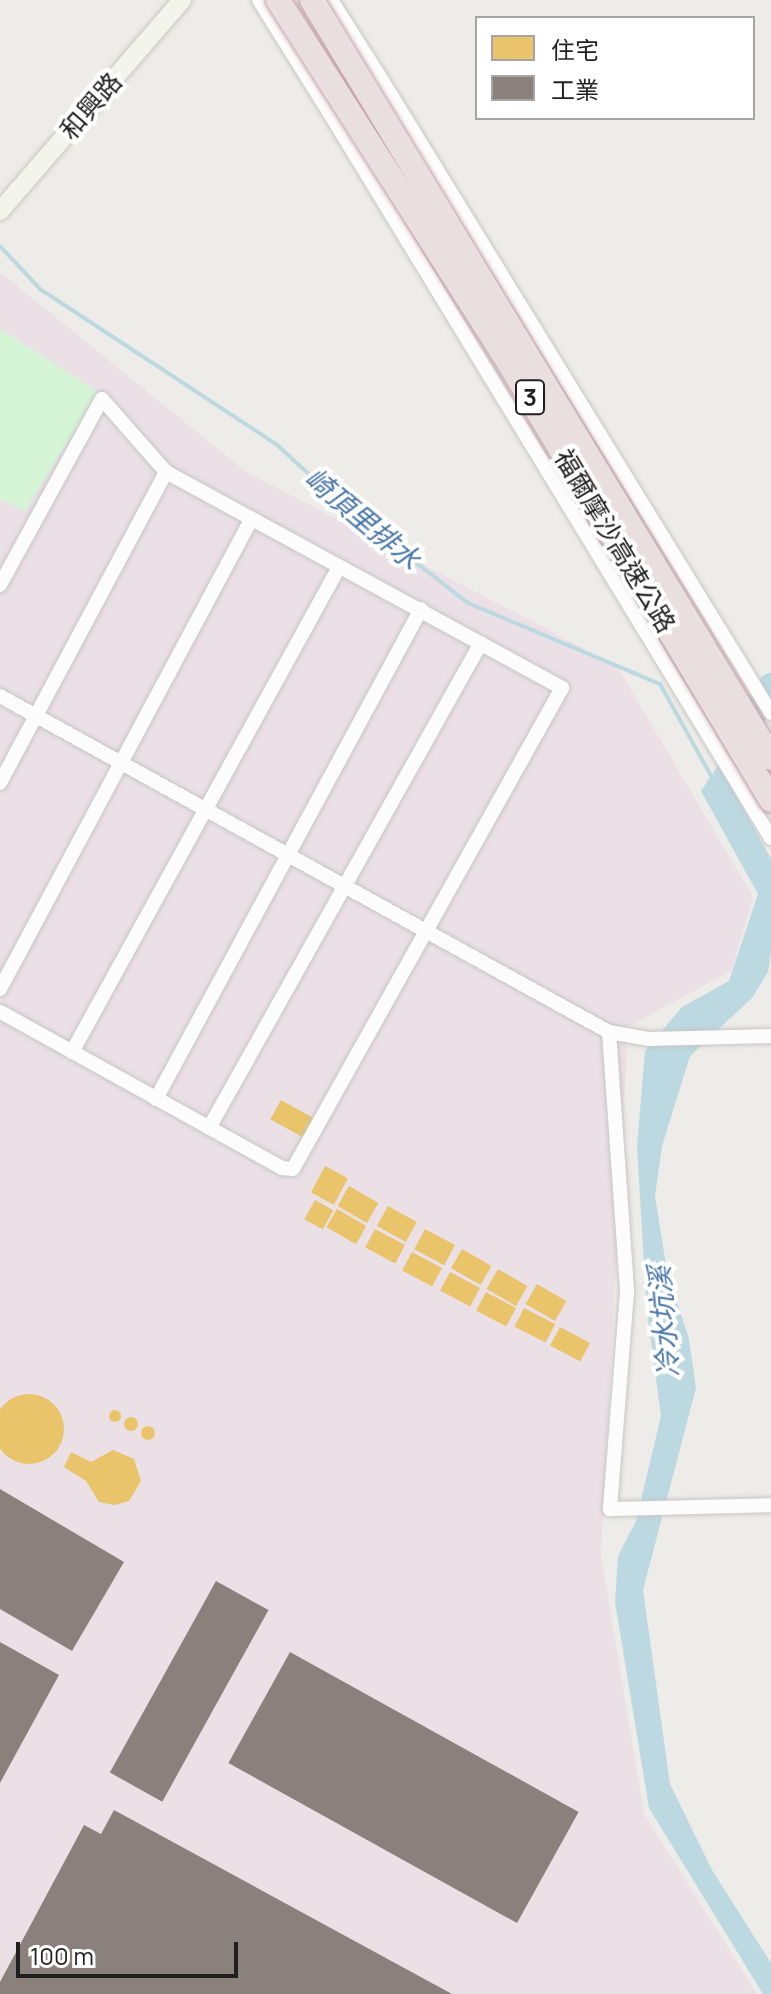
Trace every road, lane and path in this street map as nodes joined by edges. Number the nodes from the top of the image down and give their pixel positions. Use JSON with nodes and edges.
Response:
{"nodes":[{"id":1,"x":182,"y":0,"type":"edge"},
{"id":2,"x":259,"y":0,"type":"edge"},
{"id":3,"x":278,"y":0,"type":"edge"},
{"id":4,"x":312,"y":0,"type":"edge"},
{"id":5,"x":331,"y":0,"type":"edge"},
{"id":6,"x":378,"y":74,"type":"junction"},
{"id":7,"x":329,"y":112,"type":"junction"},
{"id":8,"x":0,"y":211,"type":"edge"},
{"id":9,"x":166,"y":472,"type":"junction"},
{"id":10,"x":642,"y":504,"type":"junction"},
{"id":11,"x":251,"y":520,"type":"junction"},
{"id":12,"x":590,"y":541,"type":"junction"},
{"id":13,"x":338,"y":569,"type":"junction"},
{"id":14,"x":0,"y":585,"type":"edge"},
{"id":15,"x":421,"y":609,"type":"junction"},
{"id":16,"x":481,"y":643,"type":"junction"},
{"id":17,"x":0,"y":696,"type":"edge"},
{"id":18,"x":771,"y":713,"type":"edge"},
{"id":19,"x":37,"y":716,"type":"junction"},
{"id":20,"x":771,"y":758,"type":"edge"},
{"id":21,"x":124,"y":765,"type":"junction"},
{"id":22,"x":0,"y":783,"type":"edge"},
{"id":23,"x":763,"y":806,"type":"edge"},
{"id":24,"x":204,"y":809,"type":"junction"},
{"id":25,"x":771,"y":838,"type":"edge"},
{"id":26,"x":291,"y":856,"type":"junction"},
{"id":27,"x":345,"y":887,"type":"junction"},
{"id":28,"x":430,"y":934,"type":"junction"},
{"id":29,"x":0,"y":989,"type":"edge"},
{"id":30,"x":0,"y":1012,"type":"edge"},
{"id":31,"x":609,"y":1032,"type":"junction"},
{"id":32,"x":771,"y":1036,"type":"edge"},
{"id":33,"x":72,"y":1052,"type":"junction"},
{"id":34,"x":156,"y":1099,"type":"junction"},
{"id":35,"x":209,"y":1128,"type":"junction"},
{"id":36,"x":771,"y":1505,"type":"edge"}],
"edges":[{"from":1,"to":8,"type":"street","name":"和興路"},
{"from":2,"to":7,"type":"street"},
{"from":3,"to":23,"type":"highway","name":"福爾摩沙高速公路","number":"3","bridge":true},
{"from":4,"to":20,"type":"highway","name":"福爾摩沙高速公路","number":"3","bridge":true},
{"from":5,"to":6,"type":"street"},
{"from":6,"to":7,"type":"street"},
{"from":6,"to":10,"type":"street"},
{"from":7,"to":12,"type":"street"},
{"from":9,"to":11,"type":"street"},
{"from":9,"to":14,"type":"street"},
{"from":9,"to":19,"type":"street"},
{"from":10,"to":12,"type":"street"},
{"from":10,"to":18,"type":"street"},
{"from":11,"to":13,"type":"street"},
{"from":11,"to":21,"type":"street"},
{"from":12,"to":23,"type":"street"},
{"from":13,"to":15,"type":"street"},
{"from":13,"to":24,"type":"street"},
{"from":15,"to":16,"type":"street"},
{"from":15,"to":26,"type":"street"},
{"from":16,"to":27,"type":"street"},
{"from":16,"to":28,"type":"street"},
{"from":17,"to":19,"type":"street"},
{"from":19,"to":21,"type":"street"},
{"from":19,"to":22,"type":"street"},
{"from":21,"to":24,"type":"street"},
{"from":21,"to":29,"type":"street"},
{"from":23,"to":25,"type":"street"},
{"from":24,"to":26,"type":"street"},
{"from":24,"to":33,"type":"street"},
{"from":26,"to":27,"type":"street"},
{"from":26,"to":34,"type":"street"},
{"from":27,"to":28,"type":"street"},
{"from":27,"to":35,"type":"street"},
{"from":28,"to":31,"type":"street"},
{"from":28,"to":35,"type":"street"},
{"from":30,"to":33,"type":"street"},
{"from":31,"to":32,"type":"street"},
{"from":31,"to":36,"type":"street"},
{"from":33,"to":34,"type":"street"},
{"from":34,"to":35,"type":"street"}]}
